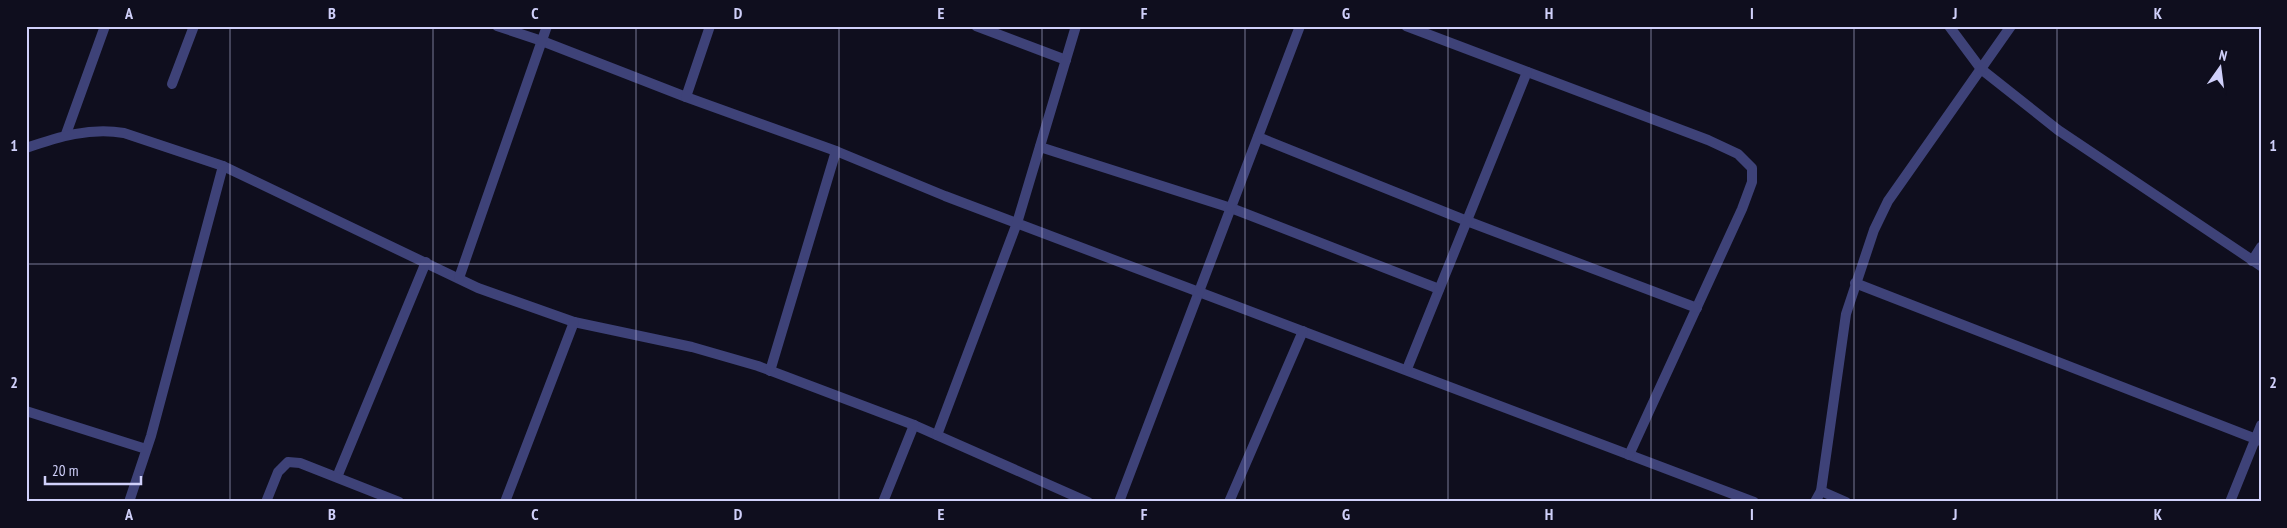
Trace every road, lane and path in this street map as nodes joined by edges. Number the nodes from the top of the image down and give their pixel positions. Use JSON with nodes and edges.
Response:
{"nodes":[{"id":1,"x":105,"y":26,"type":"edge"},
{"id":2,"x":194,"y":26,"type":"edge"},
{"id":3,"x":497,"y":26,"type":"edge"},
{"id":4,"x":547,"y":26,"type":"edge"},
{"id":5,"x":710,"y":26,"type":"edge"},
{"id":6,"x":976,"y":26,"type":"edge"},
{"id":7,"x":1076,"y":26,"type":"edge"},
{"id":8,"x":1300,"y":26,"type":"edge"},
{"id":9,"x":1406,"y":26,"type":"edge"},
{"id":10,"x":1949,"y":26,"type":"edge"},
{"id":11,"x":2011,"y":26,"type":"edge"},
{"id":12,"x":542,"y":41,"type":"junction"},
{"id":13,"x":1066,"y":60,"type":"junction"},
{"id":14,"x":1980,"y":69,"type":"junction"},
{"id":15,"x":1527,"y":72,"type":"junction"},
{"id":16,"x":172,"y":84,"type":"dead end"},
{"id":17,"x":686,"y":97,"type":"junction"},
{"id":18,"x":66,"y":134,"type":"junction"},
{"id":19,"x":1258,"y":137,"type":"junction"},
{"id":20,"x":1040,"y":147,"type":"junction"},
{"id":21,"x":26,"y":148,"type":"edge"},
{"id":22,"x":836,"y":151,"type":"junction"},
{"id":23,"x":222,"y":166,"type":"junction"},
{"id":24,"x":1231,"y":208,"type":"junction"},
{"id":25,"x":1467,"y":221,"type":"junction"},
{"id":26,"x":1018,"y":223,"type":"junction"},
{"id":27,"x":2261,"y":247,"type":"edge"},
{"id":28,"x":426,"y":262,"type":"junction"},
{"id":29,"x":2257,"y":264,"type":"edge"},
{"id":30,"x":459,"y":278,"type":"junction"},
{"id":31,"x":1856,"y":283,"type":"junction"},
{"id":32,"x":1440,"y":289,"type":"junction"},
{"id":33,"x":1199,"y":292,"type":"junction"},
{"id":34,"x":1697,"y":308,"type":"junction"},
{"id":35,"x":574,"y":322,"type":"junction"},
{"id":36,"x":1303,"y":331,"type":"junction"},
{"id":37,"x":1407,"y":370,"type":"junction"},
{"id":38,"x":770,"y":371,"type":"junction"},
{"id":39,"x":26,"y":411,"type":"edge"},
{"id":40,"x":914,"y":425,"type":"junction"},
{"id":41,"x":2261,"y":425,"type":"edge"},
{"id":42,"x":937,"y":435,"type":"junction"},
{"id":43,"x":2258,"y":440,"type":"edge"},
{"id":44,"x":146,"y":449,"type":"junction"},
{"id":45,"x":1629,"y":455,"type":"junction"},
{"id":46,"x":337,"y":477,"type":"junction"},
{"id":47,"x":1821,"y":491,"type":"junction"},
{"id":48,"x":129,"y":502,"type":"edge"},
{"id":49,"x":266,"y":502,"type":"edge"},
{"id":50,"x":399,"y":502,"type":"edge"},
{"id":51,"x":505,"y":502,"type":"edge"},
{"id":52,"x":883,"y":502,"type":"edge"},
{"id":53,"x":1088,"y":502,"type":"edge"},
{"id":54,"x":1119,"y":502,"type":"edge"},
{"id":55,"x":1229,"y":502,"type":"edge"},
{"id":56,"x":1754,"y":502,"type":"edge"},
{"id":57,"x":1814,"y":502,"type":"edge"},
{"id":58,"x":1846,"y":502,"type":"edge"},
{"id":59,"x":2230,"y":502,"type":"edge"}],
"edges":[{"from":1,"to":18,"type":"street"},
{"from":2,"to":16,"type":"street"},
{"from":3,"to":12,"type":"street"},
{"from":4,"to":12,"type":"street"},
{"from":5,"to":17,"type":"street"},
{"from":6,"to":13,"type":"street"},
{"from":7,"to":13,"type":"street"},
{"from":8,"to":19,"type":"street"},
{"from":9,"to":15,"type":"street"},
{"from":10,"to":14,"type":"street"},
{"from":11,"to":14,"type":"street"},
{"from":12,"to":17,"type":"street"},
{"from":12,"to":30,"type":"street"},
{"from":13,"to":20,"type":"street"},
{"from":14,"to":29,"type":"street"},
{"from":14,"to":31,"type":"street"},
{"from":15,"to":25,"type":"street"},
{"from":15,"to":34,"type":"street"},
{"from":17,"to":22,"type":"street"},
{"from":18,"to":21,"type":"street"},
{"from":18,"to":23,"type":"street"},
{"from":19,"to":24,"type":"street"},
{"from":19,"to":25,"type":"street"},
{"from":20,"to":24,"type":"street"},
{"from":20,"to":26,"type":"street"},
{"from":22,"to":26,"type":"street"},
{"from":22,"to":38,"type":"street"},
{"from":23,"to":28,"type":"street"},
{"from":23,"to":44,"type":"street"},
{"from":24,"to":32,"type":"street"},
{"from":24,"to":33,"type":"street"},
{"from":25,"to":32,"type":"street"},
{"from":25,"to":34,"type":"street"},
{"from":26,"to":33,"type":"street"},
{"from":26,"to":42,"type":"street"},
{"from":27,"to":29,"type":"street"},
{"from":28,"to":30,"type":"street"},
{"from":28,"to":46,"type":"street"},
{"from":30,"to":35,"type":"street"},
{"from":31,"to":43,"type":"street"},
{"from":31,"to":47,"type":"street"},
{"from":32,"to":37,"type":"street"},
{"from":33,"to":36,"type":"street"},
{"from":33,"to":54,"type":"street"},
{"from":34,"to":45,"type":"street"},
{"from":35,"to":38,"type":"street"},
{"from":35,"to":51,"type":"street"},
{"from":36,"to":37,"type":"street"},
{"from":36,"to":55,"type":"street"},
{"from":37,"to":45,"type":"street"},
{"from":38,"to":40,"type":"street"},
{"from":39,"to":44,"type":"street"},
{"from":40,"to":42,"type":"street"},
{"from":40,"to":52,"type":"street"},
{"from":41,"to":43,"type":"street"},
{"from":42,"to":53,"type":"street"},
{"from":43,"to":59,"type":"street"},
{"from":44,"to":48,"type":"street"},
{"from":45,"to":56,"type":"street"},
{"from":46,"to":49,"type":"street"},
{"from":46,"to":50,"type":"street"},
{"from":47,"to":57,"type":"street"},
{"from":47,"to":58,"type":"street"}]}
